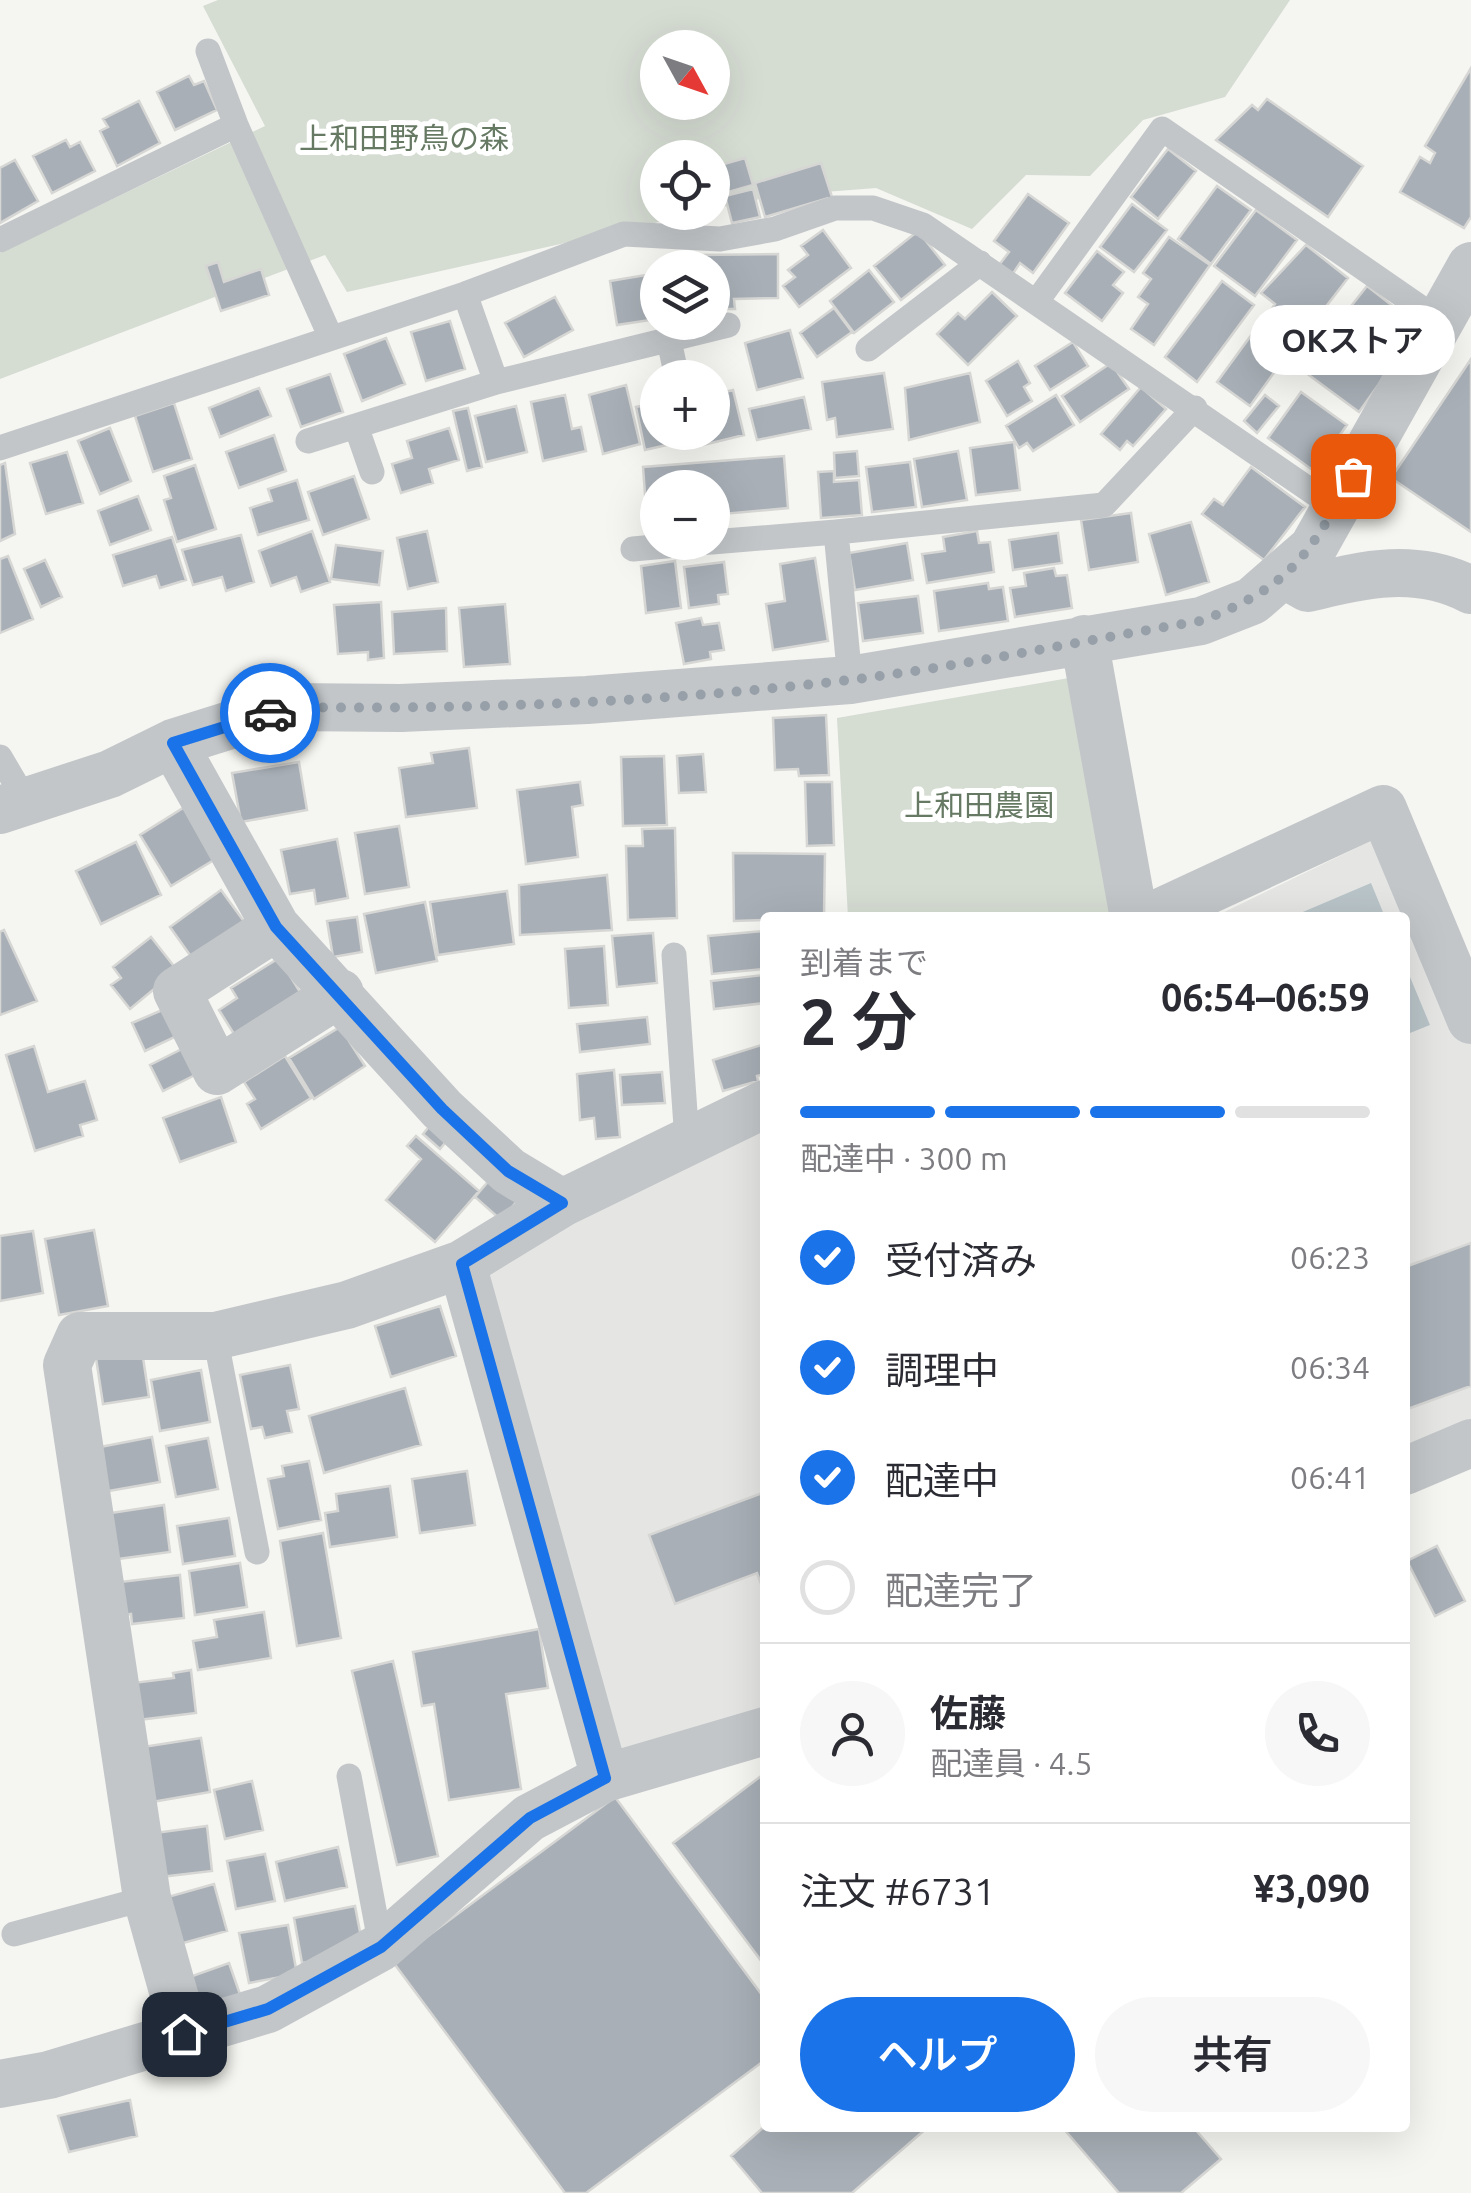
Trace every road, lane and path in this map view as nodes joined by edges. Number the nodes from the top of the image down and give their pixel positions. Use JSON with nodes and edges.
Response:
{"nodes":[{"id":1,"x":208,"y":52,"type":"dead end"},
{"id":2,"x":236,"y":125,"type":"junction"},
{"id":3,"x":0,"y":240,"type":"edge"},
{"id":4,"x":980,"y":263,"type":"junction"},
{"id":5,"x":1471,"y":266,"type":"edge"},
{"id":6,"x":466,"y":294,"type":"junction"},
{"id":7,"x":1037,"y":300,"type":"junction"},
{"id":8,"x":1440,"y":321,"type":"junction"},
{"id":9,"x":331,"y":338,"type":"junction"},
{"id":10,"x":669,"y":340,"type":"joint"},
{"id":11,"x":868,"y":349,"type":"dead end"},
{"id":12,"x":673,"y":360,"type":"edge"},
{"id":13,"x":496,"y":382,"type":"junction"},
{"id":14,"x":1195,"y":408,"type":"junction"},
{"id":15,"x":356,"y":426,"type":"junction"},
{"id":16,"x":308,"y":442,"type":"dead end"},
{"id":17,"x":0,"y":448,"type":"edge"},
{"id":18,"x":372,"y":472,"type":"dead end"},
{"id":19,"x":1336,"y":508,"type":"junction"},
{"id":20,"x":836,"y":532,"type":"junction"},
{"id":21,"x":730,"y":540,"type":"edge"},
{"id":22,"x":640,"y":548,"type":"edge"},
{"id":23,"x":633,"y":549,"type":"dead end"},
{"id":24,"x":1285,"y":575,"type":"junction"},
{"id":25,"x":1471,"y":590,"type":"edge"},
{"id":26,"x":1084,"y":640,"type":"junction"},
{"id":27,"x":850,"y":680,"type":"junction"},
{"id":28,"x":173,"y":743,"type":"junction"},
{"id":29,"x":0,"y":757,"type":"edge"},
{"id":30,"x":14,"y":806,"type":"edge"},
{"id":31,"x":1133,"y":912,"type":"edge"},
{"id":32,"x":1161,"y":912,"type":"edge"},
{"id":33,"x":276,"y":927,"type":"junction"},
{"id":34,"x":674,"y":955,"type":"dead end"},
{"id":35,"x":340,"y":993,"type":"junction"},
{"id":36,"x":1471,"y":1020,"type":"edge"},
{"id":37,"x":760,"y":1106,"type":"edge"},
{"id":38,"x":687,"y":1142,"type":"junction"},
{"id":39,"x":562,"y":1203,"type":"junction"},
{"id":40,"x":462,"y":1264,"type":"junction"},
{"id":41,"x":215,"y":1336,"type":"junction"},
{"id":42,"x":1471,"y":1442,"type":"edge"},
{"id":43,"x":1410,"y":1469,"type":"edge"},
{"id":44,"x":257,"y":1552,"type":"dead end"},
{"id":45,"x":760,"y":1733,"type":"edge"},
{"id":46,"x":349,"y":1776,"type":"dead end"},
{"id":47,"x":605,"y":1778,"type":"junction"},
{"id":48,"x":147,"y":1898,"type":"junction"},
{"id":49,"x":14,"y":1934,"type":"dead end"},
{"id":50,"x":381,"y":1947,"type":"junction"},
{"id":51,"x":184,"y":2034,"type":"junction"},
{"id":52,"x":0,"y":2084,"type":"edge"}],
"edges":[{"from":1,"to":2,"type":"lane"},
{"from":2,"to":3,"type":"lane"},
{"from":2,"to":9,"type":"lane"},
{"from":4,"to":6,"type":"lane"},
{"from":4,"to":7,"type":"lane"},
{"from":4,"to":11,"type":"lane"},
{"from":5,"to":8,"type":"street"},
{"from":6,"to":9,"type":"lane"},
{"from":6,"to":13,"type":"lane"},
{"from":7,"to":8,"type":"lane"},
{"from":7,"to":14,"type":"lane"},
{"from":8,"to":19,"type":"street"},
{"from":9,"to":17,"type":"lane"},
{"from":10,"to":12,"type":"lane"},
{"from":10,"to":13,"type":"lane"},
{"from":13,"to":15,"type":"lane"},
{"from":14,"to":19,"type":"lane"},
{"from":14,"to":20,"type":"lane"},
{"from":15,"to":16,"type":"lane"},
{"from":15,"to":18,"type":"lane"},
{"from":19,"to":24,"type":"street"},
{"from":20,"to":21,"type":"lane"},
{"from":20,"to":27,"type":"lane"},
{"from":22,"to":23,"type":"lane"},
{"from":24,"to":25,"type":"street"},
{"from":24,"to":26,"type":"street"},
{"from":26,"to":27,"type":"street"},
{"from":26,"to":31,"type":"street"},
{"from":27,"to":28,"type":"street"},
{"from":28,"to":30,"type":"street"},
{"from":28,"to":33,"type":"street"},
{"from":29,"to":30,"type":"lane"},
{"from":32,"to":36,"type":"street"},
{"from":33,"to":35,"type":"street"},
{"from":33,"to":35,"type":"street"},
{"from":34,"to":38,"type":"lane"},
{"from":35,"to":39,"type":"street"},
{"from":37,"to":38,"type":"street"},
{"from":38,"to":39,"type":"street"},
{"from":39,"to":40,"type":"street"},
{"from":40,"to":41,"type":"street"},
{"from":40,"to":47,"type":"street"},
{"from":41,"to":44,"type":"lane"},
{"from":41,"to":48,"type":"street"},
{"from":42,"to":43,"type":"street"},
{"from":45,"to":47,"type":"street"},
{"from":46,"to":50,"type":"lane"},
{"from":47,"to":50,"type":"street"},
{"from":48,"to":49,"type":"lane"},
{"from":48,"to":51,"type":"street"},
{"from":50,"to":51,"type":"street"},
{"from":51,"to":52,"type":"street"}]}
